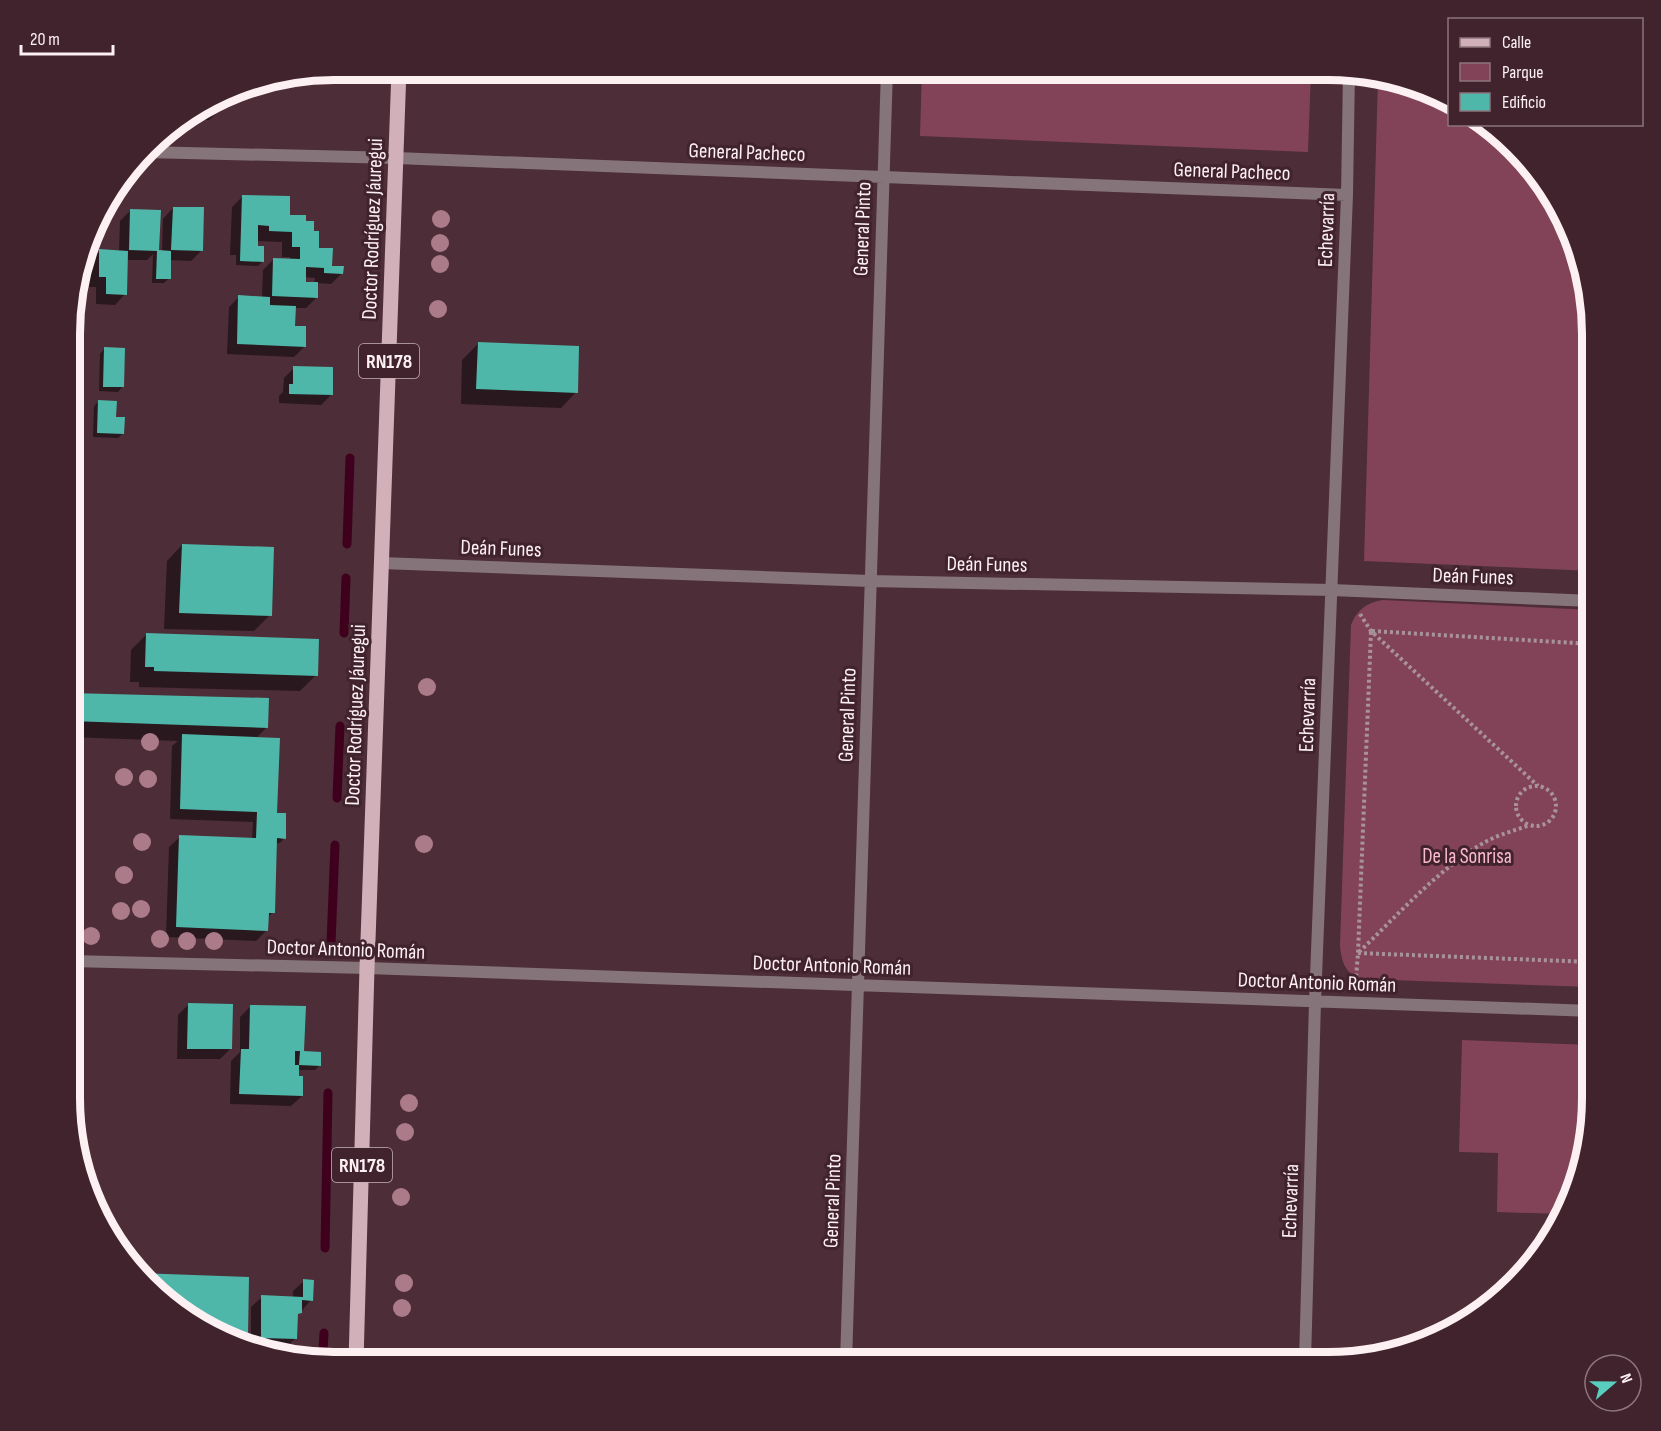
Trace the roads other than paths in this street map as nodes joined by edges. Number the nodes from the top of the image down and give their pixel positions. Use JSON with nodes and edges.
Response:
{"nodes":[{"id":1,"x":399,"y":80,"type":"edge"},
{"id":2,"x":887,"y":80,"type":"edge"},
{"id":3,"x":1350,"y":81,"type":"edge"},
{"id":4,"x":156,"y":152,"type":"edge"},
{"id":5,"x":396,"y":158,"type":"junction"},
{"id":6,"x":883,"y":176,"type":"junction"},
{"id":7,"x":1347,"y":195,"type":"junction"},
{"id":8,"x":381,"y":564,"type":"junction"},
{"id":9,"x":870,"y":581,"type":"junction"},
{"id":10,"x":1332,"y":590,"type":"junction"},
{"id":11,"x":1582,"y":601,"type":"edge"},
{"id":12,"x":80,"y":961,"type":"edge"},
{"id":13,"x":367,"y":968,"type":"junction"},
{"id":14,"x":858,"y":986,"type":"junction"},
{"id":15,"x":1316,"y":1002,"type":"junction"},
{"id":16,"x":1582,"y":1011,"type":"edge"},
{"id":17,"x":356,"y":1352,"type":"edge"},
{"id":18,"x":846,"y":1352,"type":"edge"},
{"id":19,"x":1305,"y":1352,"type":"edge"}],
"edges":[{"from":1,"to":5,"type":"main road","name":"Doctor Rodríguez Jáuregui","number":"RN178"},
{"from":2,"to":6,"type":"street","name":"General Pinto"},
{"from":3,"to":7,"type":"street","name":"Echevarría"},
{"from":4,"to":5,"type":"street","name":"General Pacheco"},
{"from":5,"to":6,"type":"street","name":"General Pacheco"},
{"from":5,"to":8,"type":"main road","name":"Doctor Rodríguez Jáuregui","number":"RN178"},
{"from":6,"to":7,"type":"street","name":"General Pacheco"},
{"from":6,"to":9,"type":"street","name":"General Pinto"},
{"from":7,"to":10,"type":"street","name":"Echevarría"},
{"from":8,"to":9,"type":"street","name":"Deán Funes"},
{"from":8,"to":13,"type":"main road","name":"Doctor Rodríguez Jáuregui","number":"RN178"},
{"from":9,"to":10,"type":"street","name":"Deán Funes"},
{"from":9,"to":14,"type":"street","name":"General Pinto"},
{"from":10,"to":11,"type":"street","name":"Deán Funes"},
{"from":10,"to":15,"type":"street","name":"Echevarría"},
{"from":12,"to":13,"type":"street","name":"Doctor Antonio Román"},
{"from":13,"to":14,"type":"street","name":"Doctor Antonio Román"},
{"from":13,"to":17,"type":"main road","name":"Doctor Rodríguez Jáuregui","number":"RN178"},
{"from":14,"to":15,"type":"street","name":"Doctor Antonio Román"},
{"from":14,"to":18,"type":"street","name":"General Pinto"},
{"from":15,"to":16,"type":"street","name":"Doctor Antonio Román"},
{"from":15,"to":19,"type":"street","name":"Echevarría"}]}
